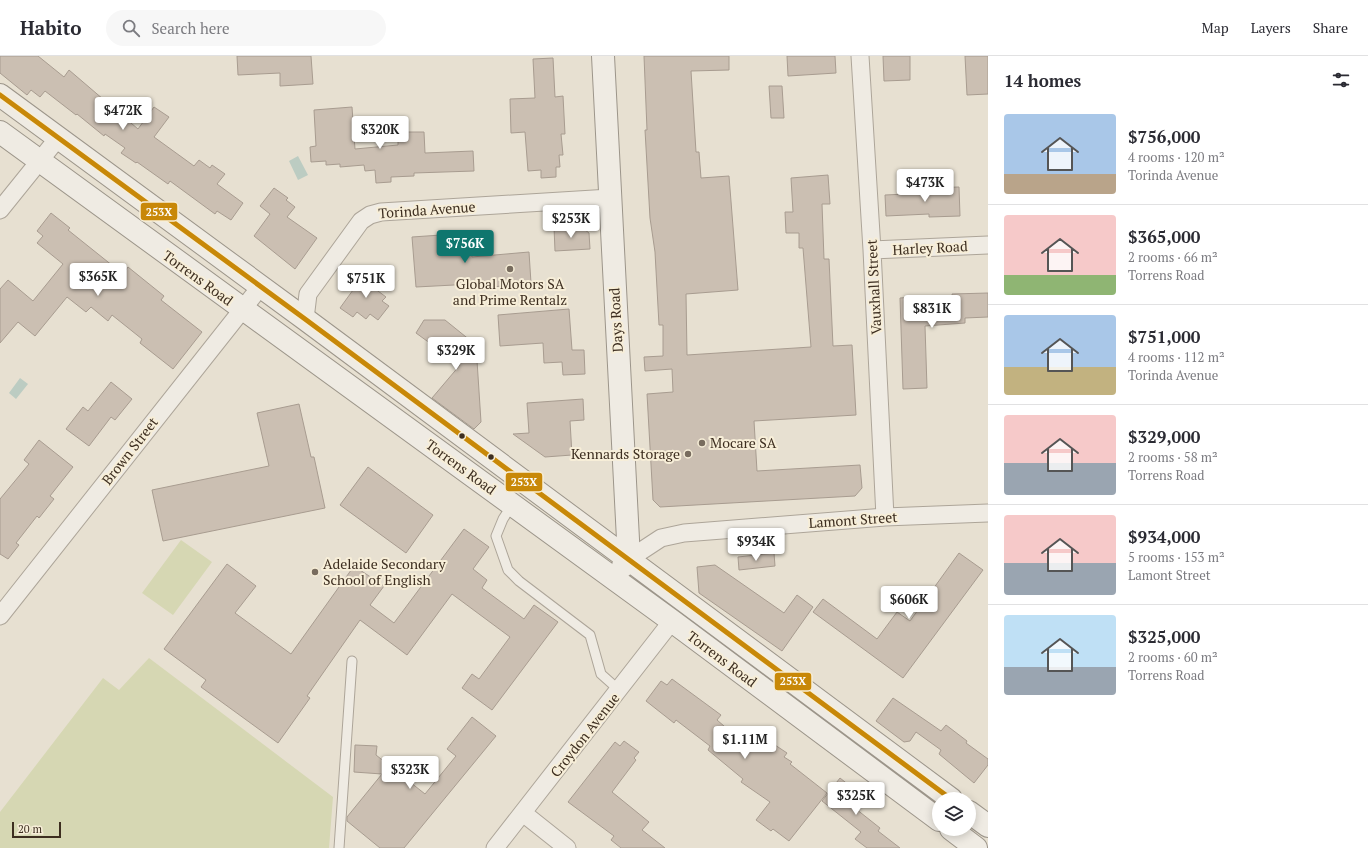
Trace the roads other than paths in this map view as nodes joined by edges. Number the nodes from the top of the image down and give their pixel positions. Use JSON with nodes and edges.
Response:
{"nodes":[{"id":1,"x":603,"y":56,"type":"edge"},
{"id":2,"x":860,"y":56,"type":"edge"},
{"id":3,"x":0,"y":95,"type":"edge"},
{"id":4,"x":0,"y":132,"type":"edge"},
{"id":5,"x":58,"y":138,"type":"junction"},
{"id":6,"x":39,"y":161,"type":"junction"},
{"id":7,"x":610,"y":198,"type":"junction"},
{"id":8,"x":0,"y":210,"type":"edge"},
{"id":9,"x":988,"y":245,"type":"edge"},
{"id":10,"x":872,"y":250,"type":"junction"},
{"id":11,"x":261,"y":286,"type":"junction"},
{"id":12,"x":242,"y":310,"type":"junction"},
{"id":13,"x":305,"y":319,"type":"junction"},
{"id":14,"x":512,"y":505,"type":"junction"},
{"id":15,"x":988,"y":513,"type":"edge"},
{"id":16,"x":885,"y":518,"type":"junction"},
{"id":17,"x":629,"y":559,"type":"junction"},
{"id":18,"x":613,"y":578,"type":"junction"},
{"id":19,"x":0,"y":616,"type":"edge"},
{"id":20,"x":672,"y":621,"type":"junction"},
{"id":21,"x":352,"y":661,"type":"dead end"},
{"id":22,"x":620,"y":691,"type":"junction"},
{"id":23,"x":942,"y":792,"type":"edge"},
{"id":24,"x":523,"y":813,"type":"junction"},
{"id":25,"x":932,"y":815,"type":"edge"},
{"id":26,"x":976,"y":817,"type":"edge"},
{"id":27,"x":988,"y":826,"type":"edge"},
{"id":28,"x":960,"y":836,"type":"edge"},
{"id":29,"x":339,"y":848,"type":"edge"},
{"id":30,"x":495,"y":848,"type":"edge"},
{"id":31,"x":567,"y":848,"type":"edge"},
{"id":32,"x":976,"y":848,"type":"edge"}],
"edges":[{"from":1,"to":7,"type":"main road","name":"Days Road"},
{"from":2,"to":10,"type":"street","name":"Vauxhall Street"},
{"from":3,"to":5,"type":"main road","name":"Torrens Road"},
{"from":4,"to":6,"type":"main road","name":"Torrens Road"},
{"from":5,"to":6,"type":"street"},
{"from":5,"to":11,"type":"main road","name":"Torrens Road"},
{"from":6,"to":8,"type":"street"},
{"from":6,"to":12,"type":"main road","name":"Torrens Road"},
{"from":7,"to":13,"type":"street","name":"Torinda Avenue"},
{"from":7,"to":17,"type":"main road","name":"Days Road"},
{"from":9,"to":10,"type":"street","name":"Harley Road"},
{"from":10,"to":16,"type":"street","name":"Vauxhall Street"},
{"from":11,"to":12,"type":"street","name":"Brown Street"},
{"from":11,"to":13,"type":"main road","name":"Torrens Road"},
{"from":12,"to":14,"type":"main road","name":"Torrens Road"},
{"from":12,"to":19,"type":"street","name":"Brown Street"},
{"from":13,"to":17,"type":"main road","name":"Torrens Road"},
{"from":14,"to":18,"type":"main road","name":"Torrens Road"},
{"from":14,"to":22,"type":"lane"},
{"from":15,"to":16,"type":"street","name":"Lamont Street"},
{"from":16,"to":17,"type":"street","name":"Lamont Street"},
{"from":17,"to":18,"type":"main road"},
{"from":17,"to":23,"type":"main road","name":"Torrens Road"},
{"from":18,"to":20,"type":"main road","name":"Torrens Road"},
{"from":20,"to":22,"type":"street","name":"Croydon Avenue"},
{"from":20,"to":25,"type":"main road","name":"Torrens Road"},
{"from":21,"to":29,"type":"lane"},
{"from":22,"to":24,"type":"street","name":"Croydon Avenue"},
{"from":24,"to":30,"type":"street","name":"Croydon Avenue"},
{"from":24,"to":31,"type":"street"},
{"from":26,"to":27,"type":"main road"},
{"from":28,"to":32,"type":"main road"}]}
